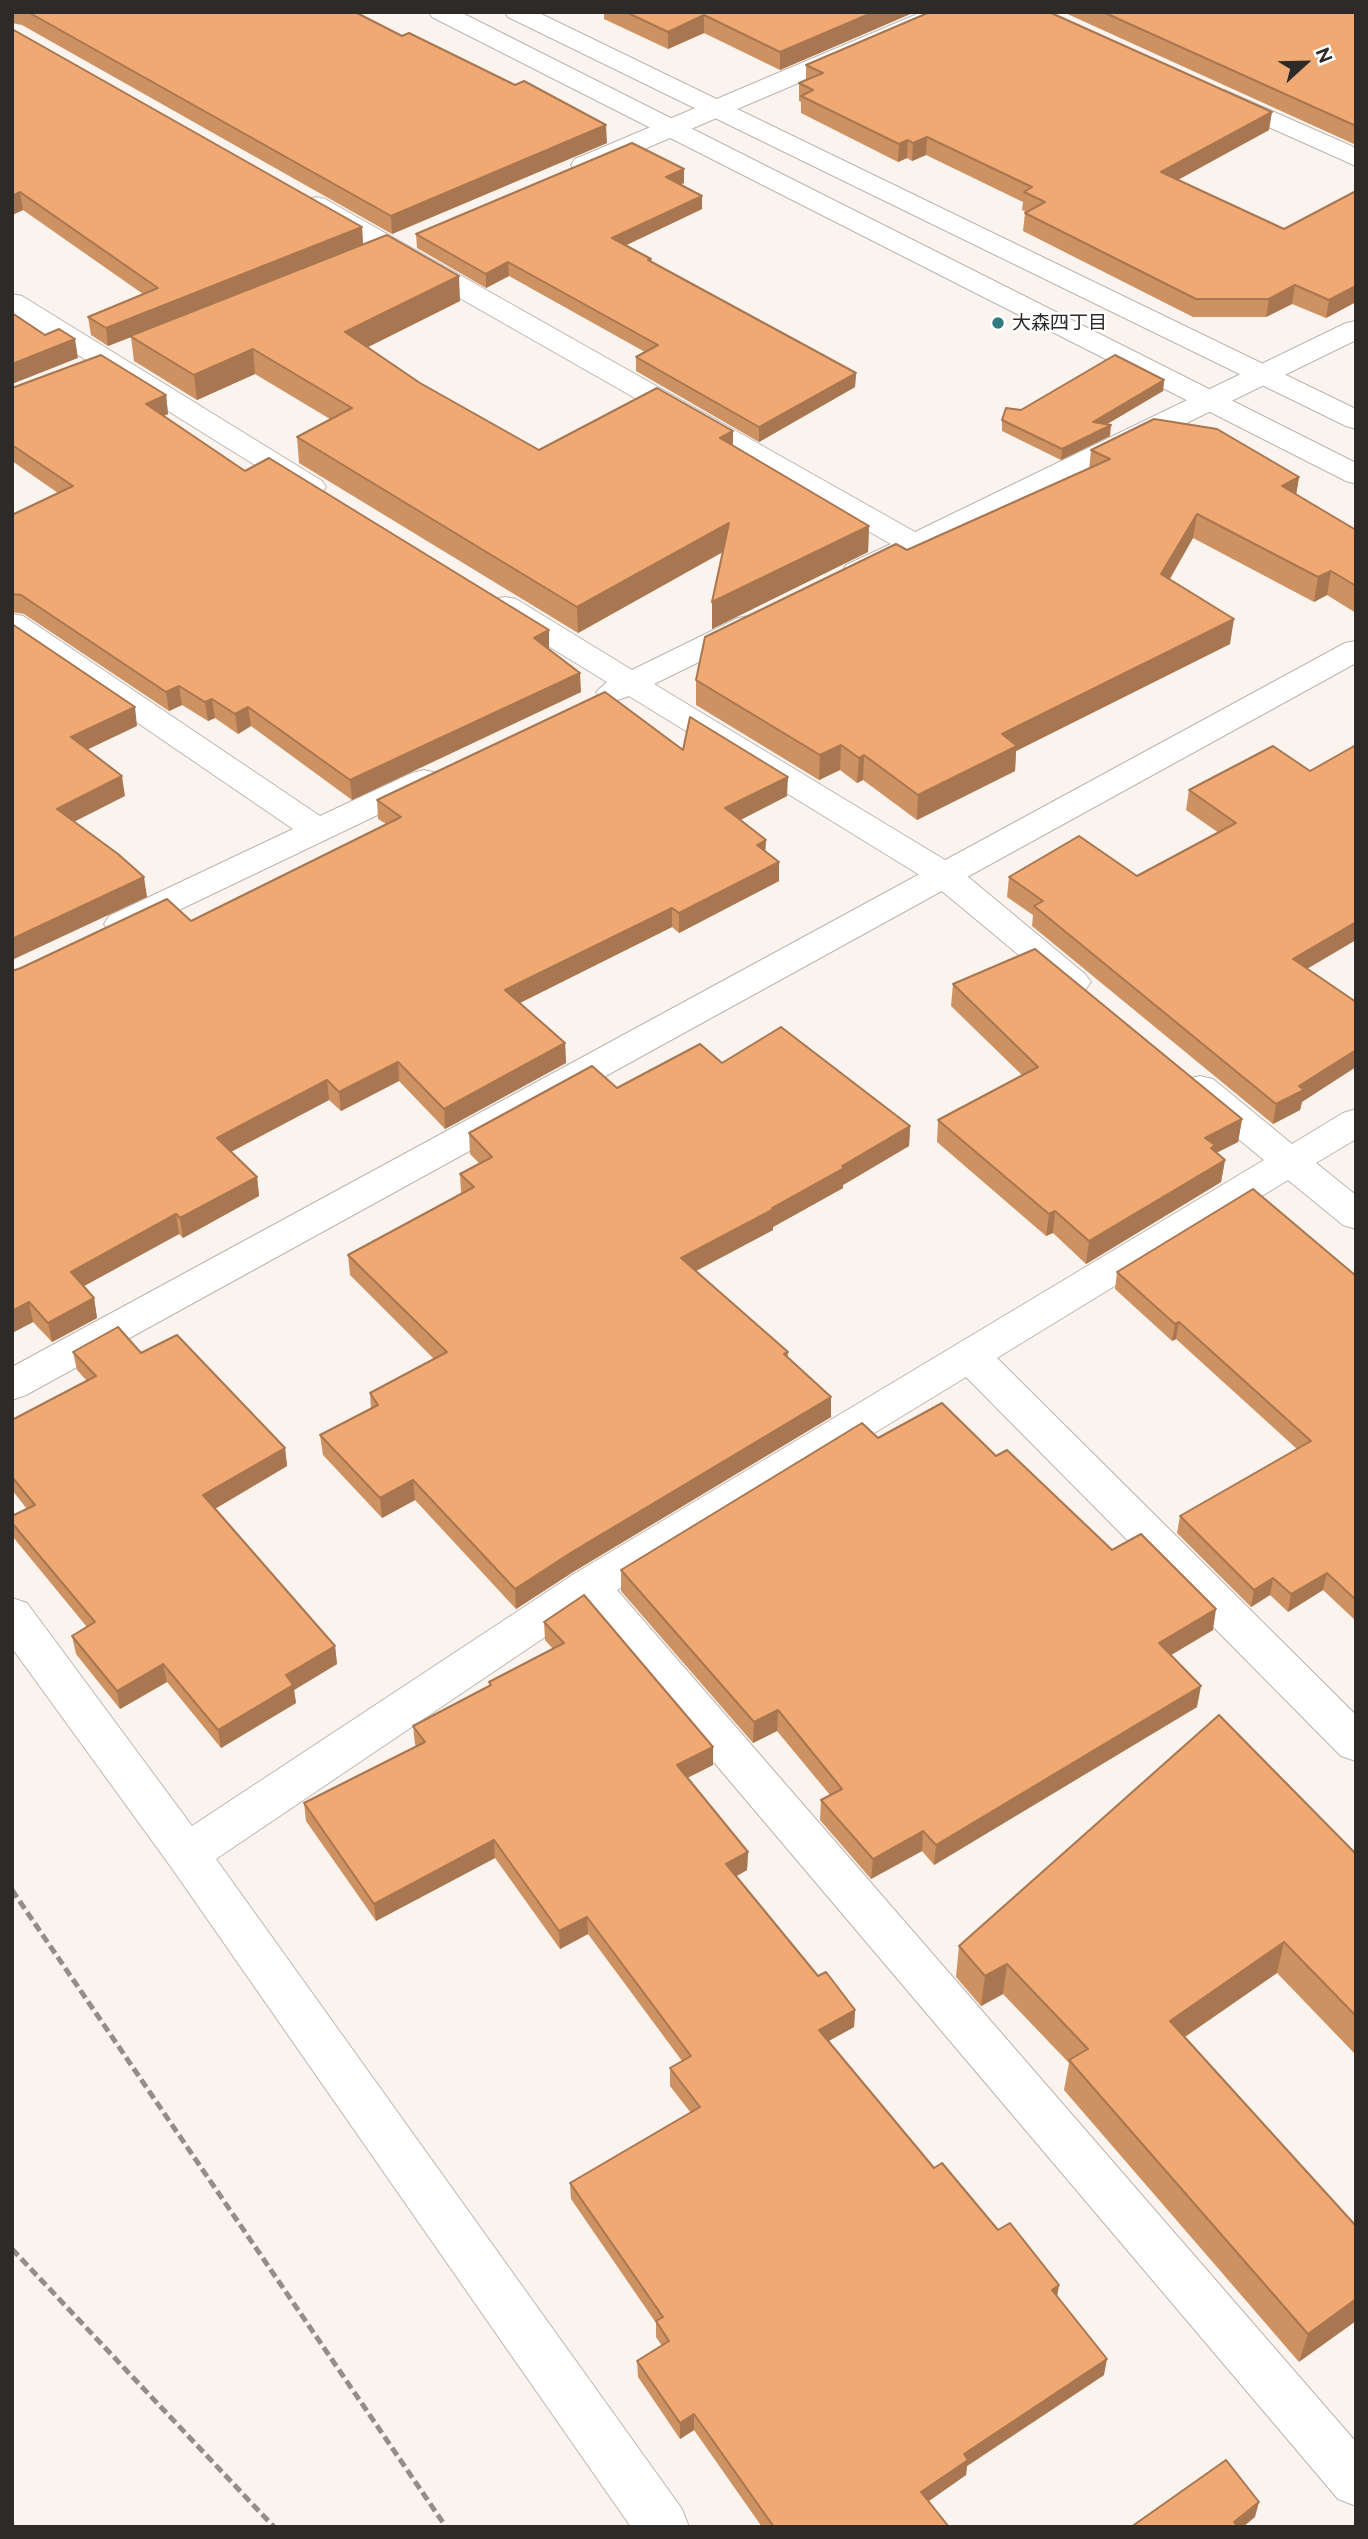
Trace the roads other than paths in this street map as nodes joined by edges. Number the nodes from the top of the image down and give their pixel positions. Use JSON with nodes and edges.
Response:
{"nodes":[{"id":1,"x":441,"y":12,"type":"edge"},
{"id":2,"x":517,"y":12,"type":"edge"},
{"id":3,"x":943,"y":12,"type":"edge"},
{"id":4,"x":1208,"y":91,"type":"edge"},
{"id":5,"x":715,"y":110,"type":"junction"},
{"id":6,"x":671,"y":128,"type":"junction"},
{"id":7,"x":1356,"y":158,"type":"edge"},
{"id":8,"x":556,"y":177,"type":"edge"},
{"id":9,"x":296,"y":193,"type":"edge"},
{"id":10,"x":12,"y":302,"type":"edge"},
{"id":11,"x":1356,"y":329,"type":"edge"},
{"id":12,"x":119,"y":356,"type":"junction"},
{"id":13,"x":71,"y":374,"type":"edge"},
{"id":14,"x":1264,"y":374,"type":"junction"},
{"id":15,"x":1210,"y":402,"type":"junction"},
{"id":16,"x":1356,"y":420,"type":"edge"},
{"id":17,"x":1356,"y":475,"type":"edge"},
{"id":18,"x":332,"y":500,"type":"edge"},
{"id":19,"x":913,"y":544,"type":"junction"},
{"id":20,"x":827,"y":587,"type":"edge"},
{"id":21,"x":476,"y":588,"type":"edge"},
{"id":22,"x":778,"y":611,"type":"edge"},
{"id":23,"x":12,"y":623,"type":"edge"},
{"id":24,"x":1356,"y":650,"type":"edge"},
{"id":25,"x":631,"y":683,"type":"junction"},
{"id":26,"x":580,"y":707,"type":"edge"},
{"id":27,"x":455,"y":765,"type":"edge"},
{"id":28,"x":317,"y":830,"type":"junction"},
{"id":29,"x":943,"y":874,"type":"junction"},
{"id":30,"x":98,"y":936,"type":"edge"},
{"id":31,"x":1102,"y":1007,"type":"edge"},
{"id":32,"x":1176,"y":1069,"type":"edge"},
{"id":33,"x":1356,"y":1122,"type":"edge"},
{"id":34,"x":1291,"y":1161,"type":"junction"},
{"id":35,"x":1356,"y":1216,"type":"edge"},
{"id":36,"x":969,"y":1355,"type":"junction"},
{"id":37,"x":12,"y":1385,"type":"edge"},
{"id":38,"x":589,"y":1586,"type":"junction"},
{"id":39,"x":12,"y":1615,"type":"edge"},
{"id":40,"x":1356,"y":1743,"type":"edge"},
{"id":41,"x":187,"y":1854,"type":"junction"},
{"id":42,"x":1356,"y":2481,"type":"edge"},
{"id":43,"x":663,"y":2527,"type":"edge"}],
"edges":[{"from":1,"to":6,"type":"street"},
{"from":2,"to":5,"type":"street"},
{"from":3,"to":5,"type":"street"},
{"from":4,"to":7,"type":"street"},
{"from":5,"to":6,"type":"street"},
{"from":5,"to":14,"type":"street"},
{"from":6,"to":8,"type":"street"},
{"from":6,"to":15,"type":"street"},
{"from":9,"to":19,"type":"street"},
{"from":10,"to":12,"type":"street"},
{"from":11,"to":14,"type":"street"},
{"from":12,"to":13,"type":"street"},
{"from":12,"to":18,"type":"street"},
{"from":14,"to":15,"type":"street"},
{"from":14,"to":16,"type":"street"},
{"from":15,"to":17,"type":"street"},
{"from":15,"to":19,"type":"street"},
{"from":19,"to":20,"type":"street"},
{"from":21,"to":25,"type":"street"},
{"from":22,"to":25,"type":"street"},
{"from":23,"to":28,"type":"street"},
{"from":24,"to":29,"type":"street"},
{"from":25,"to":26,"type":"street"},
{"from":25,"to":29,"type":"street"},
{"from":27,"to":28,"type":"street"},
{"from":28,"to":30,"type":"street"},
{"from":29,"to":31,"type":"street"},
{"from":29,"to":37,"type":"street"},
{"from":32,"to":34,"type":"street"},
{"from":33,"to":34,"type":"street"},
{"from":34,"to":35,"type":"street"},
{"from":34,"to":36,"type":"street"},
{"from":36,"to":38,"type":"street"},
{"from":36,"to":40,"type":"street"},
{"from":38,"to":41,"type":"street"},
{"from":38,"to":42,"type":"street"},
{"from":39,"to":41,"type":"street"},
{"from":41,"to":43,"type":"street"}]}
